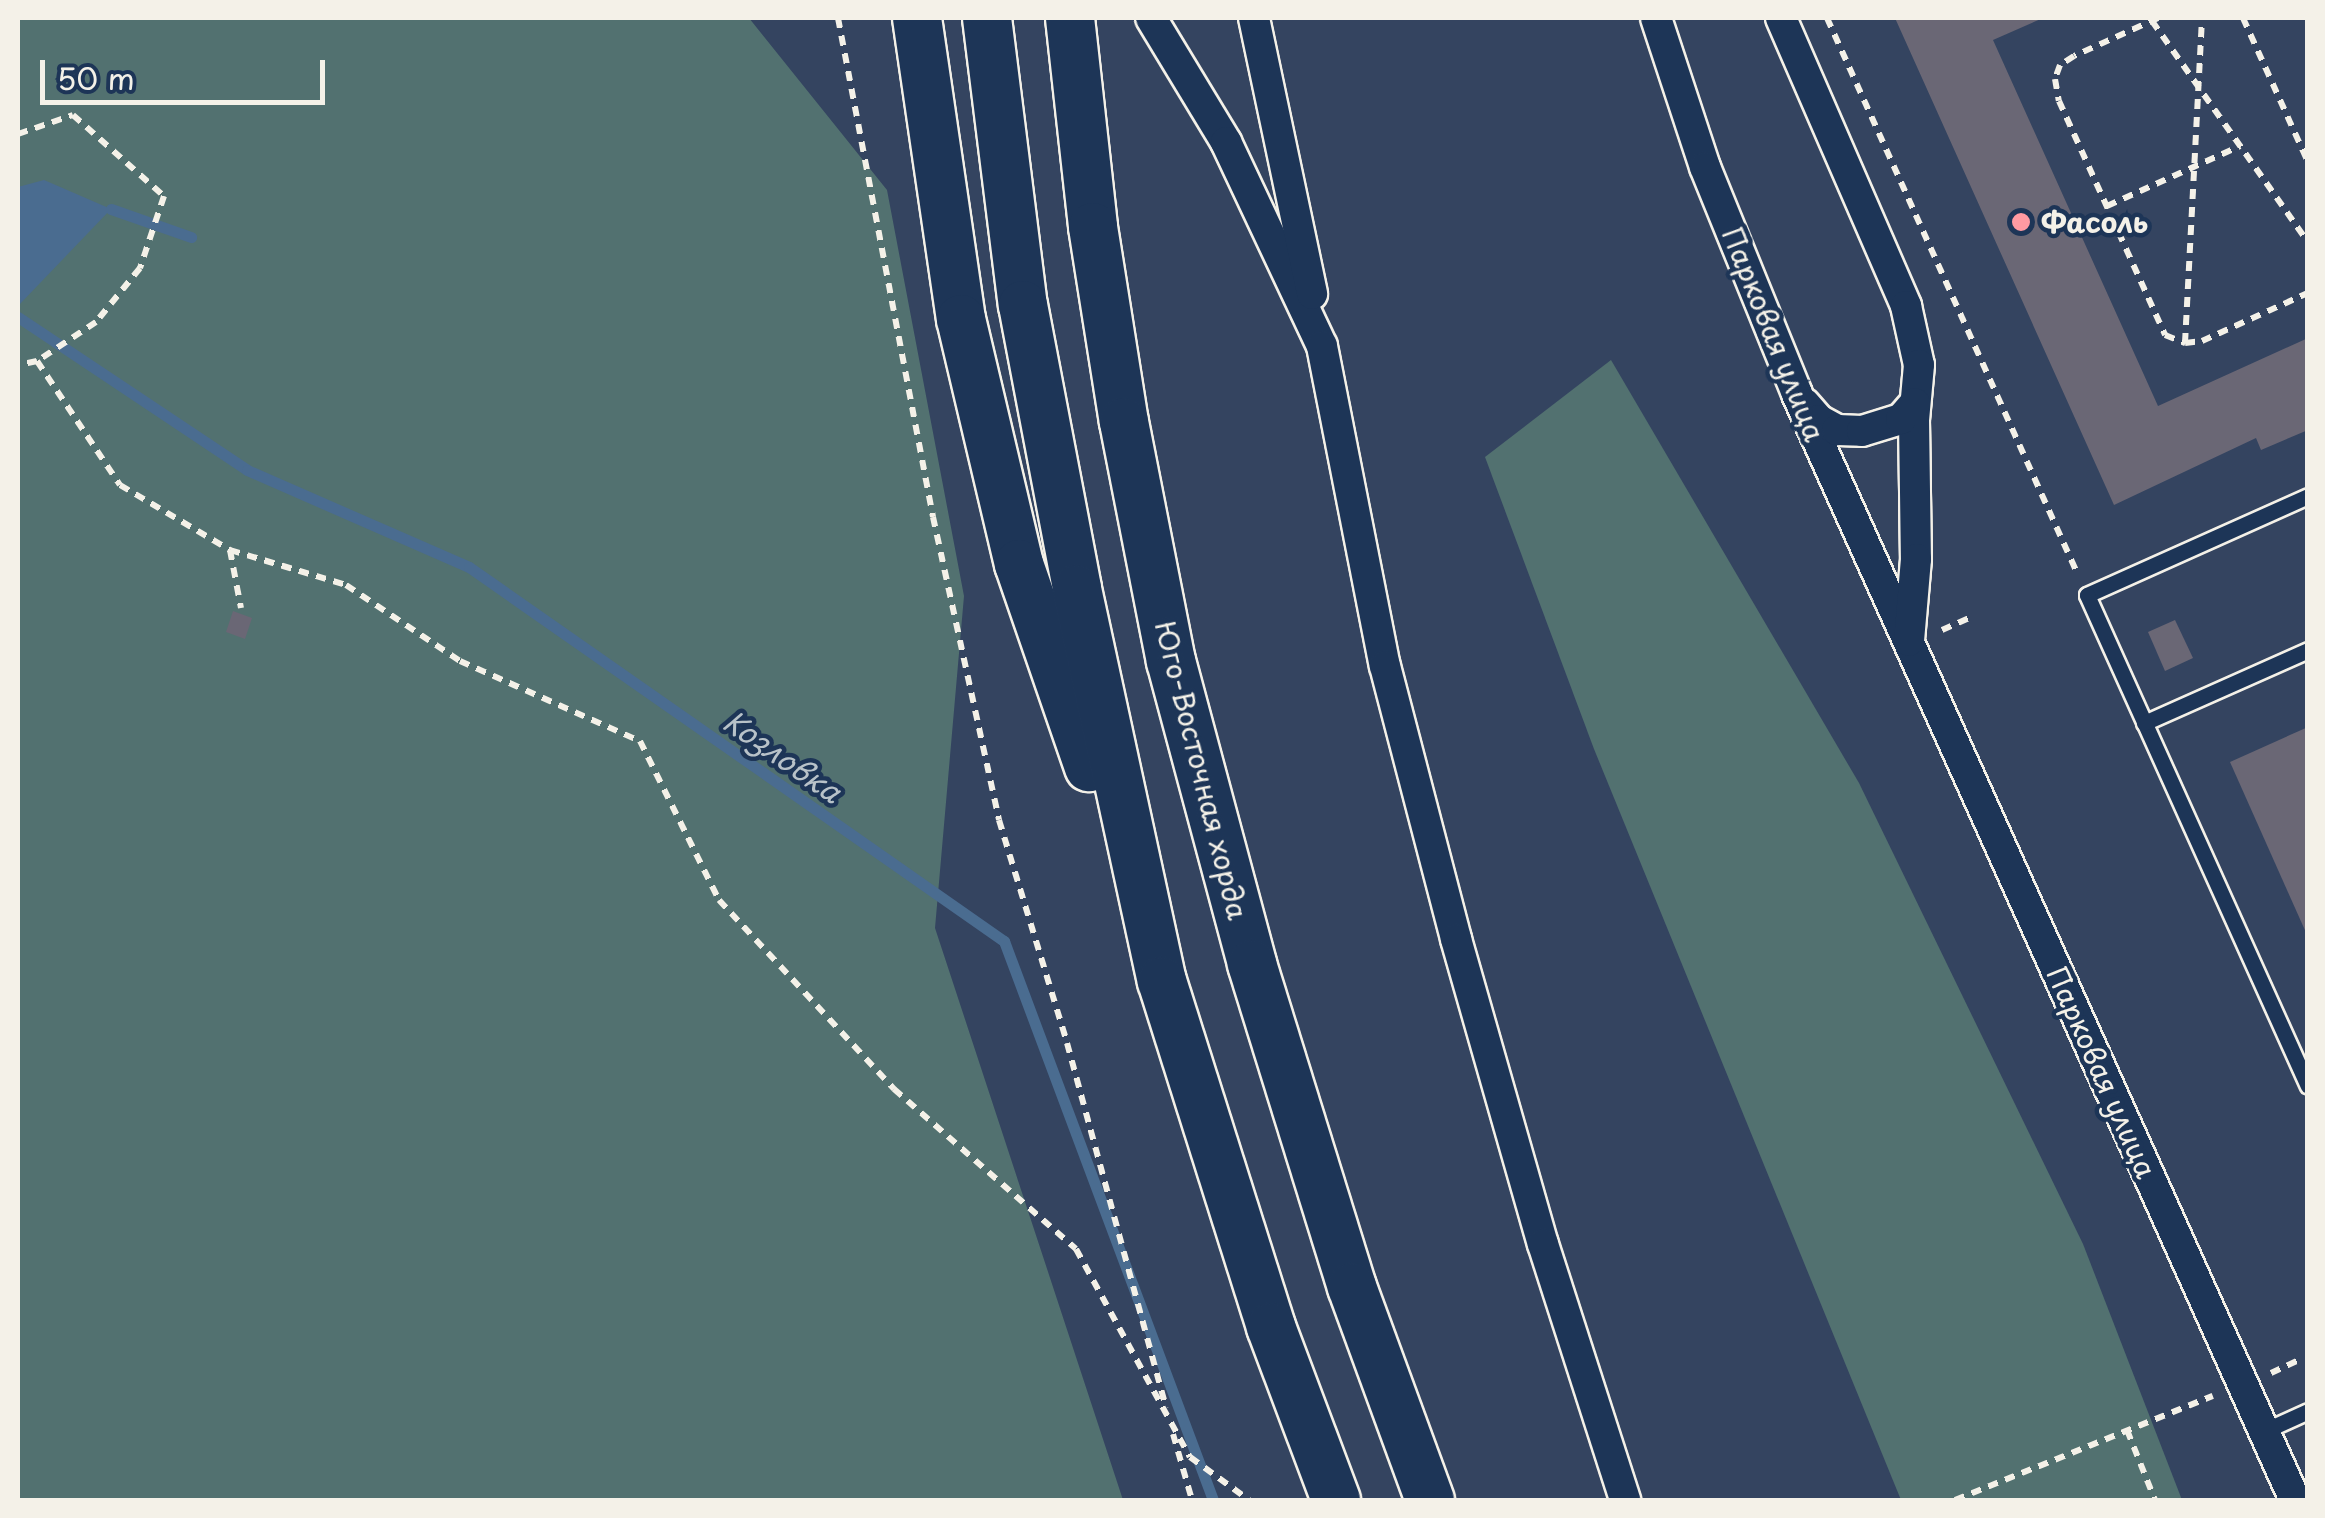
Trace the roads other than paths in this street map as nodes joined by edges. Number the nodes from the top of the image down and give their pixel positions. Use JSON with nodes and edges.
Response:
{"nodes":[{"id":1,"x":917,"y":18,"type":"edge"},
{"id":2,"x":987,"y":18,"type":"edge"},
{"id":3,"x":1070,"y":18,"type":"edge"},
{"id":4,"x":1151,"y":18,"type":"edge"},
{"id":5,"x":1254,"y":18,"type":"edge"},
{"id":6,"x":1656,"y":18,"type":"edge"},
{"id":7,"x":1781,"y":18,"type":"edge"},
{"id":8,"x":1322,"y":346,"type":"junction"},
{"id":9,"x":1797,"y":394,"type":"junction"},
{"id":10,"x":1915,"y":403,"type":"junction"},
{"id":11,"x":2308,"y":496,"type":"edge"},
{"id":12,"x":1909,"y":644,"type":"junction"},
{"id":13,"x":2308,"y":650,"type":"edge"},
{"id":14,"x":2144,"y":723,"type":"junction"},
{"id":15,"x":1162,"y":981,"type":"junction"},
{"id":16,"x":2308,"y":1086,"type":"edge"},
{"id":17,"x":2308,"y":1411,"type":"edge"},
{"id":18,"x":2264,"y":1431,"type":"junction"},
{"id":19,"x":1336,"y":1500,"type":"edge"},
{"id":20,"x":1430,"y":1500,"type":"edge"},
{"id":21,"x":1625,"y":1500,"type":"edge"},
{"id":22,"x":2294,"y":1500,"type":"edge"}],
"edges":[{"from":1,"to":15,"type":"main road"},
{"from":2,"to":15,"type":"main road"},
{"from":3,"to":20,"type":"main road","name":"Юго-Восточная хорда"},
{"from":4,"to":8,"type":"street"},
{"from":5,"to":8,"type":"street"},
{"from":6,"to":9,"type":"street","name":"Парковая улица"},
{"from":7,"to":10,"type":"street","name":"Парковая улица"},
{"from":8,"to":21,"type":"street"},
{"from":9,"to":10,"type":"street"},
{"from":9,"to":12,"type":"street","name":"Парковая улица"},
{"from":10,"to":12,"type":"street","name":"Парковая улица"},
{"from":11,"to":14,"type":"lane"},
{"from":12,"to":18,"type":"street","name":"Парковая улица"},
{"from":13,"to":14,"type":"lane"},
{"from":14,"to":16,"type":"lane"},
{"from":15,"to":19,"type":"main road"},
{"from":17,"to":18,"type":"lane"},
{"from":18,"to":22,"type":"street","name":"Парковая улица"}]}
